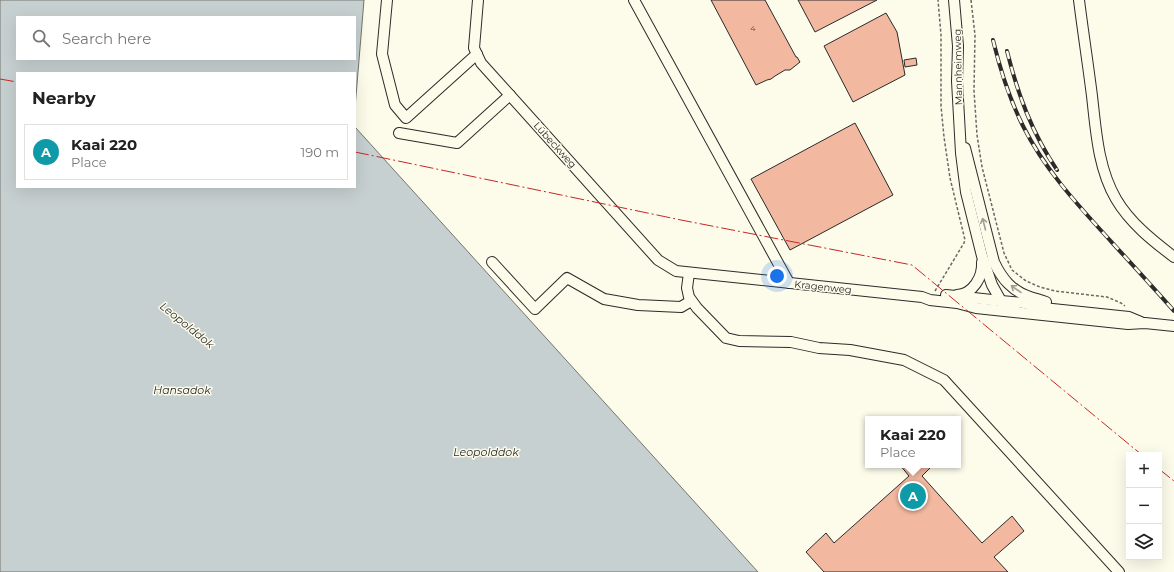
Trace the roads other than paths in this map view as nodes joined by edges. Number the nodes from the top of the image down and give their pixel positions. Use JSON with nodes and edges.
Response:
{"nodes":[{"id":1,"x":387,"y":0,"type":"edge"},
{"id":2,"x":478,"y":0,"type":"edge"},
{"id":3,"x":634,"y":0,"type":"edge"},
{"id":4,"x":954,"y":0,"type":"edge"},
{"id":5,"x":1079,"y":0,"type":"edge"},
{"id":6,"x":477,"y":54,"type":"junction"},
{"id":7,"x":510,"y":96,"type":"junction"},
{"id":8,"x":399,"y":133,"type":"dead end"},
{"id":9,"x":960,"y":135,"type":"junction"},
{"id":10,"x":982,"y":256,"type":"junction"},
{"id":11,"x":1174,"y":257,"type":"edge"},
{"id":12,"x":492,"y":262,"type":"dead end"},
{"id":13,"x":994,"y":262,"type":"junction"},
{"id":14,"x":676,"y":271,"type":"joint"},
{"id":15,"x":690,"y":273,"type":"junction"},
{"id":16,"x":789,"y":283,"type":"junction"},
{"id":17,"x":992,"y":285,"type":"junction"},
{"id":18,"x":922,"y":297,"type":"junction"},
{"id":19,"x":954,"y":299,"type":"junction"},
{"id":20,"x":982,"y":299,"type":"junction"},
{"id":21,"x":691,"y":301,"type":"junction"},
{"id":22,"x":1001,"y":301,"type":"junction"},
{"id":23,"x":1064,"y":310,"type":"junction"},
{"id":24,"x":1021,"y":313,"type":"junction"},
{"id":25,"x":1145,"y":323,"type":"junction"},
{"id":26,"x":1174,"y":326,"type":"edge"},
{"id":27,"x":1120,"y":572,"type":"edge"}],
"edges":[{"from":1,"to":6,"type":"street"},
{"from":2,"to":6,"type":"street","name":"Lübeckweg"},
{"from":3,"to":16,"type":"street"},
{"from":4,"to":9,"type":"street","name":"Mannheimweg"},
{"from":5,"to":11,"type":"street"},
{"from":6,"to":7,"type":"street","name":"Lübeckweg"},
{"from":7,"to":8,"type":"street"},
{"from":7,"to":14,"type":"street","name":"Lübeckweg"},
{"from":9,"to":10,"type":"street","name":"Mannheimweg"},
{"from":13,"to":9,"type":"street","name":"Mannheimweg","one_way":true},
{"from":10,"to":17,"type":"street","name":"Kragenweg"},
{"from":10,"to":19,"type":"street","name":"Kragenweg"},
{"from":12,"to":21,"type":"street"},
{"from":13,"to":17,"type":"street","name":"Mannheimweg"},
{"from":23,"to":13,"type":"street","name":"Mannheimweg","one_way":true},
{"from":14,"to":15,"type":"street","name":"Kragenweg"},
{"from":15,"to":16,"type":"street","name":"Kragenweg"},
{"from":15,"to":21,"type":"street"},
{"from":16,"to":18,"type":"street","name":"Kragenweg"},
{"from":17,"to":20,"type":"street","name":"Mannheimweg"},
{"from":17,"to":22,"type":"street","name":"Kragenweg"},
{"from":18,"to":19,"type":"street","name":"Kragenweg"},
{"from":18,"to":19,"type":"street","name":"Kragenweg"},
{"from":19,"to":20,"type":"street"},
{"from":19,"to":24,"type":"street","name":"Kragenweg"},
{"from":20,"to":22,"type":"street","name":"Kragenweg"},
{"from":21,"to":27,"type":"street"},
{"from":22,"to":23,"type":"street","name":"Kragenweg"},
{"from":22,"to":24,"type":"street","name":"Kragenweg"},
{"from":23,"to":25,"type":"street","name":"Kragenweg"},
{"from":24,"to":25,"type":"street","name":"Kragenweg"},
{"from":25,"to":26,"type":"street","name":"Kragenweg"}]}
